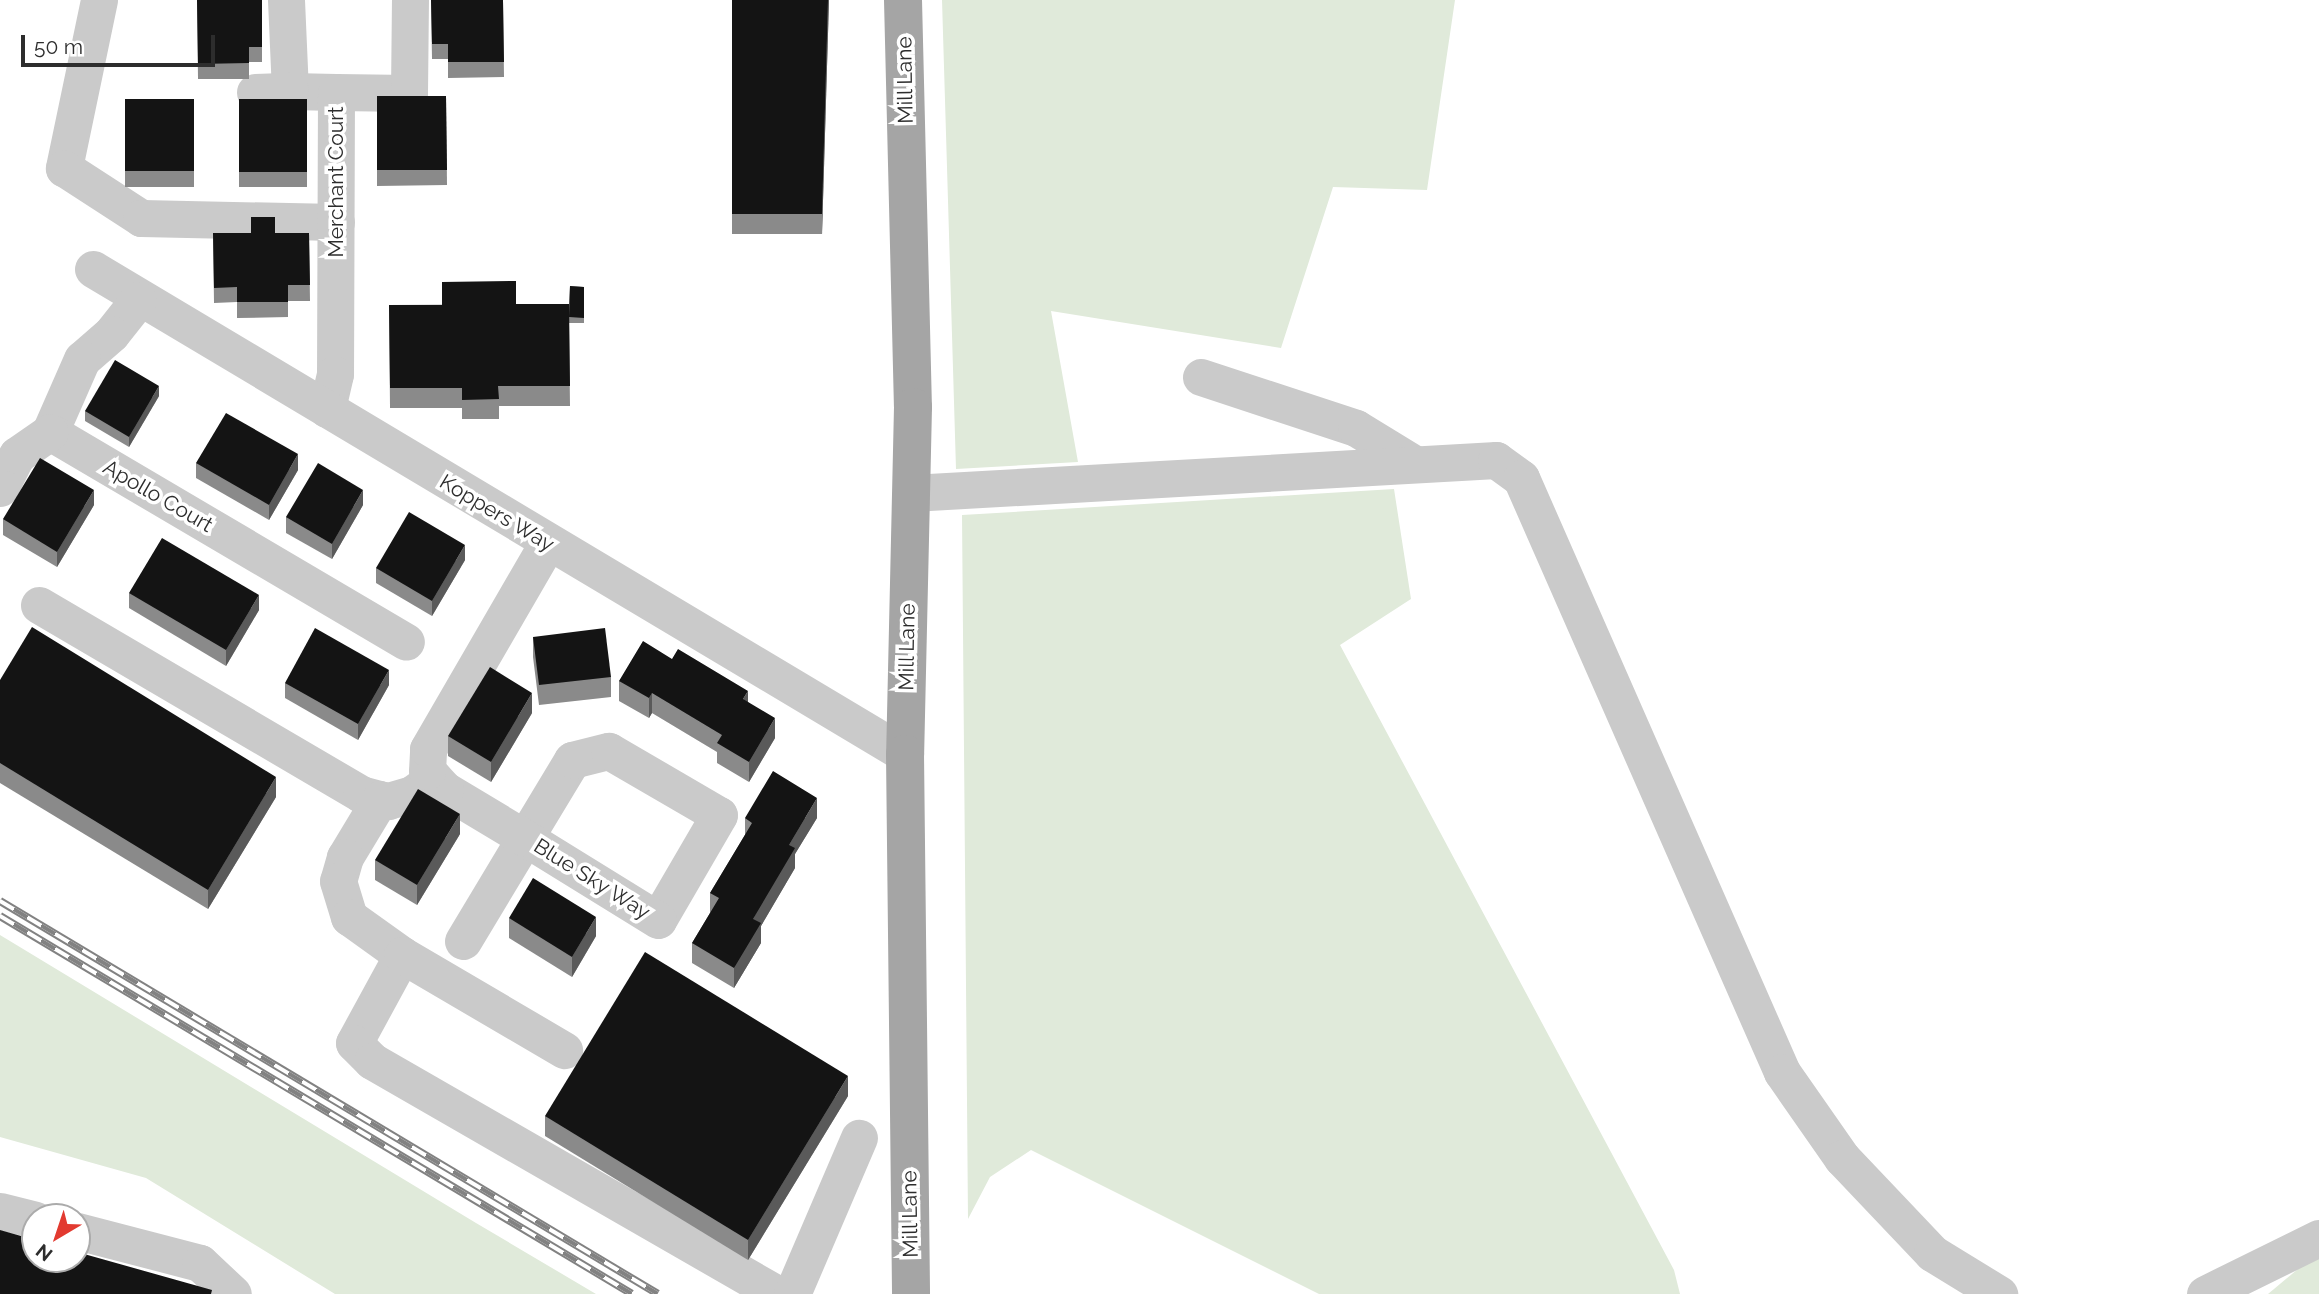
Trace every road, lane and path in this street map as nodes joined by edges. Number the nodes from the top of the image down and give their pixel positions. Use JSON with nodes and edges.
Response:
{"nodes":[{"id":1,"x":99,"y":0,"type":"edge"},
{"id":2,"x":286,"y":0,"type":"edge"},
{"id":3,"x":410,"y":0,"type":"edge"},
{"id":4,"x":903,"y":0,"type":"edge"},
{"id":5,"x":336,"y":92,"type":"junction"},
{"id":6,"x":336,"y":222,"type":"junction"},
{"id":7,"x":93,"y":269,"type":"dead end"},
{"id":8,"x":138,"y":300,"type":"junction"},
{"id":9,"x":1201,"y":377,"type":"dead end"},
{"id":10,"x":327,"y":409,"type":"junction"},
{"id":11,"x":50,"y":432,"type":"junction"},
{"id":12,"x":1415,"y":464,"type":"junction"},
{"id":13,"x":0,"y":488,"type":"edge"},
{"id":14,"x":911,"y":493,"type":"junction"},
{"id":15,"x":547,"y":544,"type":"junction"},
{"id":16,"x":39,"y":605,"type":"dead end"},
{"id":17,"x":406,"y":642,"type":"dead end"},
{"id":18,"x":905,"y":754,"type":"junction"},
{"id":19,"x":434,"y":778,"type":"junction"},
{"id":20,"x":380,"y":799,"type":"junction"},
{"id":21,"x":525,"y":838,"type":"junction"},
{"id":22,"x":463,"y":941,"type":"dead end"},
{"id":23,"x":402,"y":955,"type":"junction"},
{"id":24,"x":564,"y":1050,"type":"dead end"},
{"id":25,"x":859,"y":1138,"type":"dead end"},
{"id":26,"x":0,"y":1211,"type":"edge"},
{"id":27,"x":21,"y":1216,"type":"edge"},
{"id":28,"x":91,"y":1235,"type":"edge"},
{"id":29,"x":2319,"y":1238,"type":"edge"},
{"id":30,"x":233,"y":1294,"type":"edge"},
{"id":31,"x":777,"y":1294,"type":"edge"},
{"id":32,"x":792,"y":1294,"type":"edge"},
{"id":33,"x":911,"y":1294,"type":"edge"},
{"id":34,"x":1999,"y":1294,"type":"edge"},
{"id":35,"x":2205,"y":1294,"type":"edge"}],
"edges":[{"from":1,"to":6,"type":"street"},
{"from":2,"to":5,"type":"street","name":"Merchant Court"},
{"from":3,"to":5,"type":"street"},
{"from":4,"to":14,"type":"main road","name":"Mill Lane"},
{"from":5,"to":6,"type":"street","name":"Merchant Court"},
{"from":6,"to":10,"type":"street","name":"Merchant Court"},
{"from":7,"to":8,"type":"street","name":"Koppers Way"},
{"from":8,"to":10,"type":"street","name":"Koppers Way"},
{"from":8,"to":11,"type":"street"},
{"from":9,"to":12,"type":"street"},
{"from":10,"to":15,"type":"street","name":"Koppers Way"},
{"from":11,"to":13,"type":"street"},
{"from":11,"to":17,"type":"street","name":"Apollo Court"},
{"from":12,"to":14,"type":"street"},
{"from":12,"to":34,"type":"street"},
{"from":14,"to":18,"type":"main road","name":"Mill Lane"},
{"from":15,"to":18,"type":"street","name":"Koppers Way"},
{"from":15,"to":19,"type":"street"},
{"from":16,"to":20,"type":"street"},
{"from":18,"to":33,"type":"main road","name":"Mill Lane"},
{"from":19,"to":20,"type":"street"},
{"from":19,"to":21,"type":"street","name":"Blue Sky Way"},
{"from":20,"to":23,"type":"street"},
{"from":21,"to":21,"type":"street","name":"Blue Sky Way"},
{"from":21,"to":22,"type":"street"},
{"from":23,"to":24,"type":"street"},
{"from":23,"to":31,"type":"street"},
{"from":25,"to":32,"type":"street"},
{"from":26,"to":27,"type":"street"},
{"from":28,"to":30,"type":"street"},
{"from":29,"to":35,"type":"street"}]}
